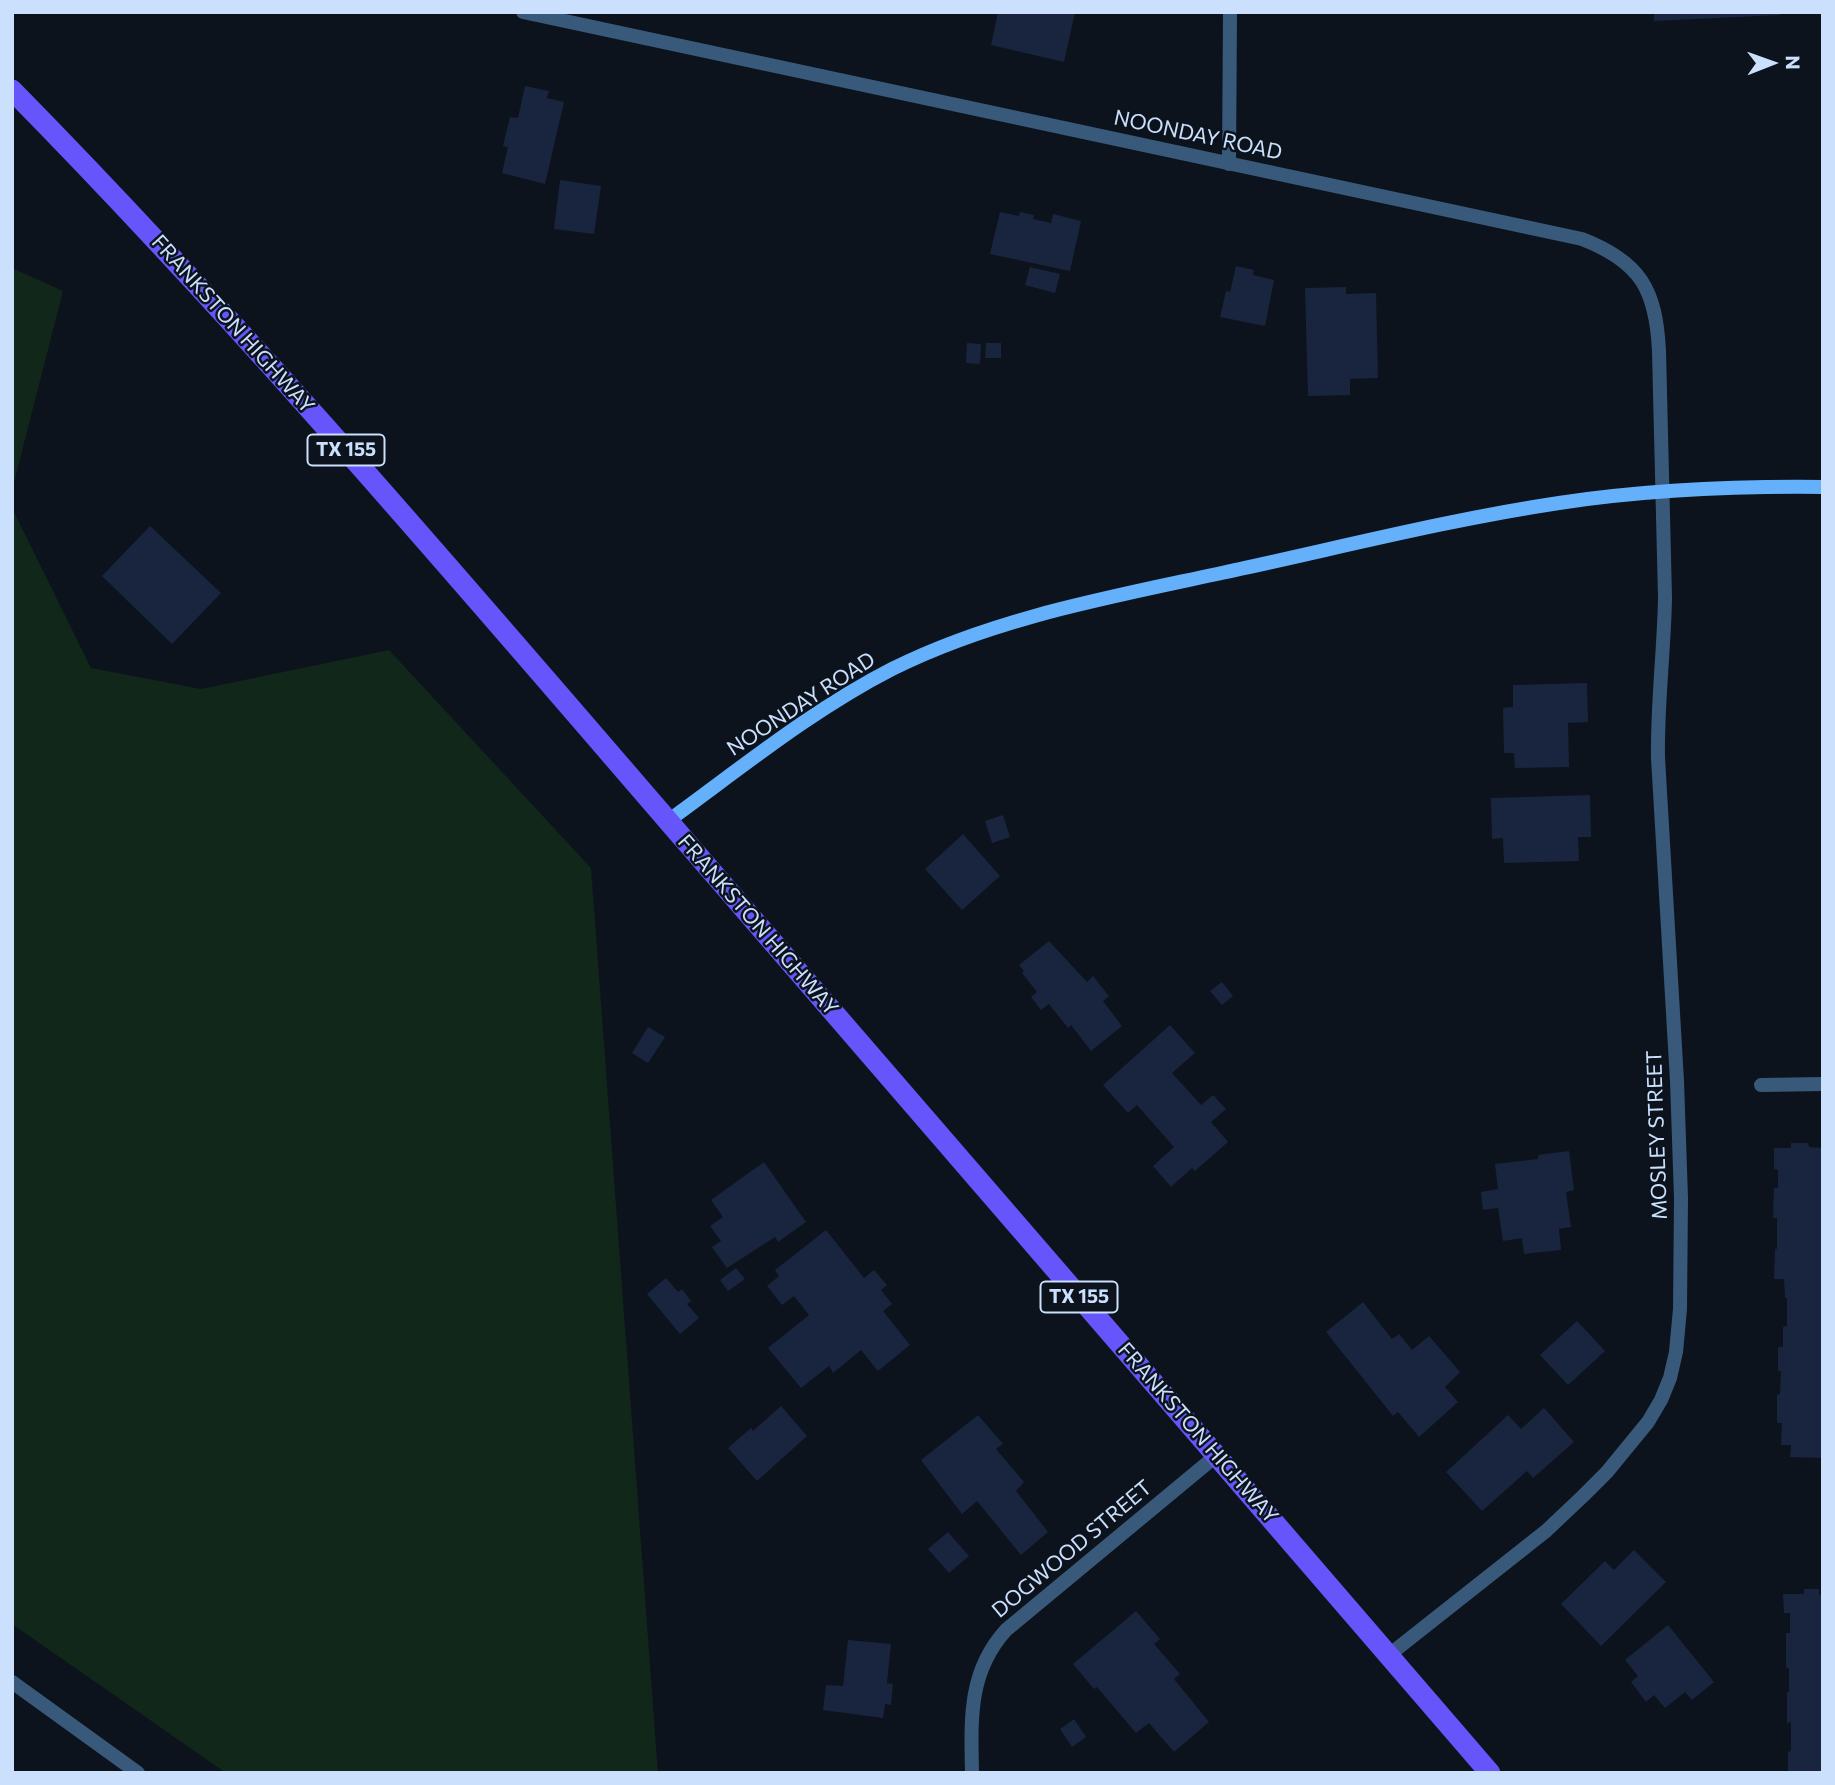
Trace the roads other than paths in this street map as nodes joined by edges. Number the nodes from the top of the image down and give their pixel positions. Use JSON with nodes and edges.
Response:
{"nodes":[{"id":1,"x":523,"y":12,"type":"edge"},
{"id":2,"x":1230,"y":12,"type":"edge"},
{"id":3,"x":12,"y":90,"type":"edge"},
{"id":4,"x":1229,"y":164,"type":"junction"},
{"id":5,"x":1823,"y":487,"type":"edge"},
{"id":6,"x":1662,"y":492,"type":"junction"},
{"id":7,"x":668,"y":821,"type":"junction"},
{"id":8,"x":1823,"y":1084,"type":"edge"},
{"id":9,"x":1761,"y":1085,"type":"dead end"},
{"id":10,"x":1217,"y":1455,"type":"junction"},
{"id":11,"x":1389,"y":1655,"type":"junction"},
{"id":12,"x":12,"y":1682,"type":"edge"},
{"id":13,"x":138,"y":1773,"type":"edge"},
{"id":14,"x":972,"y":1773,"type":"edge"},
{"id":15,"x":1490,"y":1773,"type":"edge"}],
"edges":[{"from":1,"to":4,"type":"street","name":"NOONDAY ROAD"},
{"from":2,"to":4,"type":"street"},
{"from":3,"to":7,"type":"main road","name":"FRANKSTON HIGHWAY","number":"TX 155"},
{"from":4,"to":6,"type":"street","name":"NOONDAY ROAD"},
{"from":5,"to":6,"type":"street","name":"NOONDAY ROAD"},
{"from":6,"to":7,"type":"street","name":"NOONDAY ROAD"},
{"from":6,"to":11,"type":"street","name":"MOSLEY STREET"},
{"from":7,"to":10,"type":"main road","name":"FRANKSTON HIGHWAY","number":"TX 155"},
{"from":8,"to":9,"type":"street"},
{"from":10,"to":11,"type":"main road","name":"FRANKSTON HIGHWAY","number":"TX 155"},
{"from":10,"to":14,"type":"street","name":"DOGWOOD STREET"},
{"from":11,"to":15,"type":"main road","name":"FRANKSTON HIGHWAY","number":"TX 155"},
{"from":12,"to":13,"type":"street"}]}
